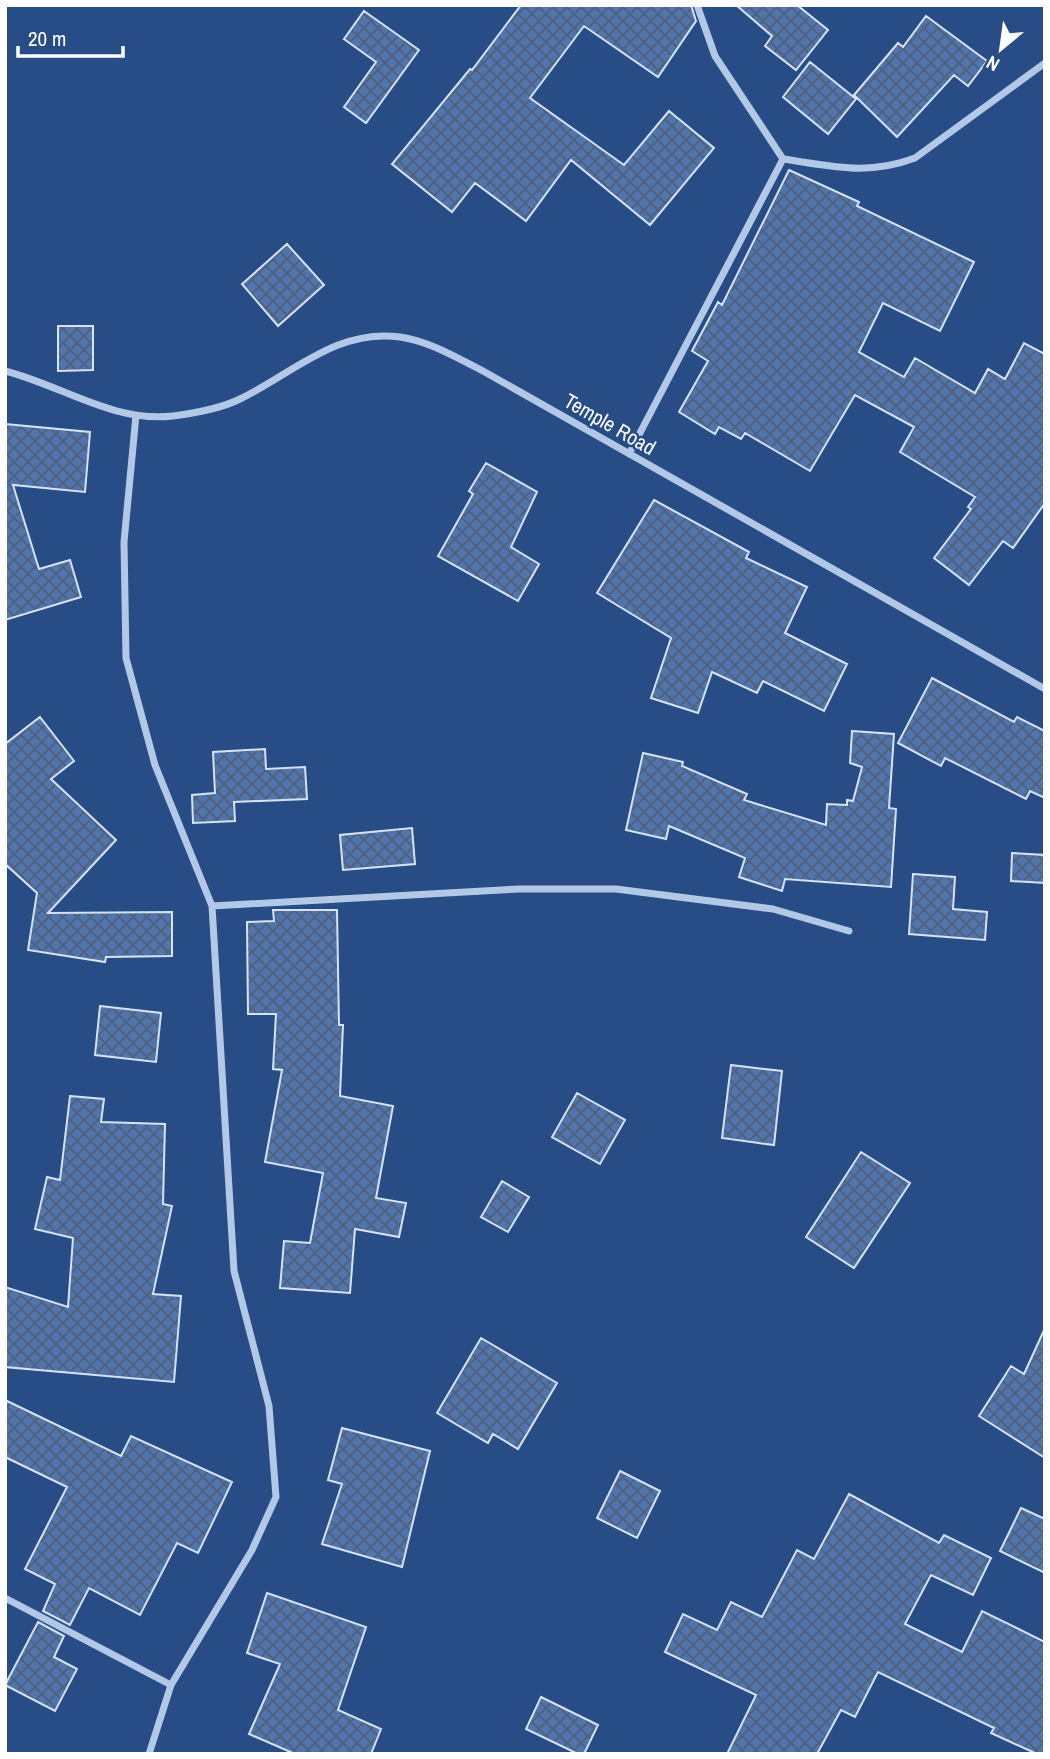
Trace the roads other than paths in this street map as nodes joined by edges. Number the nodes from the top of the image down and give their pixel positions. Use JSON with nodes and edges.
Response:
{"nodes":[{"id":1,"x":697,"y":5,"type":"edge"},
{"id":2,"x":1045,"y":63,"type":"edge"},
{"id":3,"x":783,"y":159,"type":"junction"},
{"id":4,"x":5,"y":371,"type":"edge"},
{"id":5,"x":136,"y":415,"type":"junction"},
{"id":6,"x":629,"y":454,"type":"junction"},
{"id":7,"x":1045,"y":689,"type":"edge"},
{"id":8,"x":212,"y":906,"type":"junction"},
{"id":9,"x":849,"y":931,"type":"dead end"},
{"id":10,"x":5,"y":1598,"type":"edge"},
{"id":11,"x":172,"y":1685,"type":"junction"},
{"id":12,"x":149,"y":1754,"type":"edge"}],
"edges":[{"from":1,"to":3,"type":"street"},
{"from":2,"to":3,"type":"street"},
{"from":3,"to":6,"type":"street"},
{"from":4,"to":5,"type":"street","name":"Temple Road"},
{"from":5,"to":6,"type":"street","name":"Temple Road"},
{"from":5,"to":8,"type":"street"},
{"from":6,"to":7,"type":"street","name":"Temple Road"},
{"from":8,"to":9,"type":"street"},
{"from":8,"to":11,"type":"street"},
{"from":10,"to":11,"type":"street"},
{"from":11,"to":12,"type":"street"}]}
